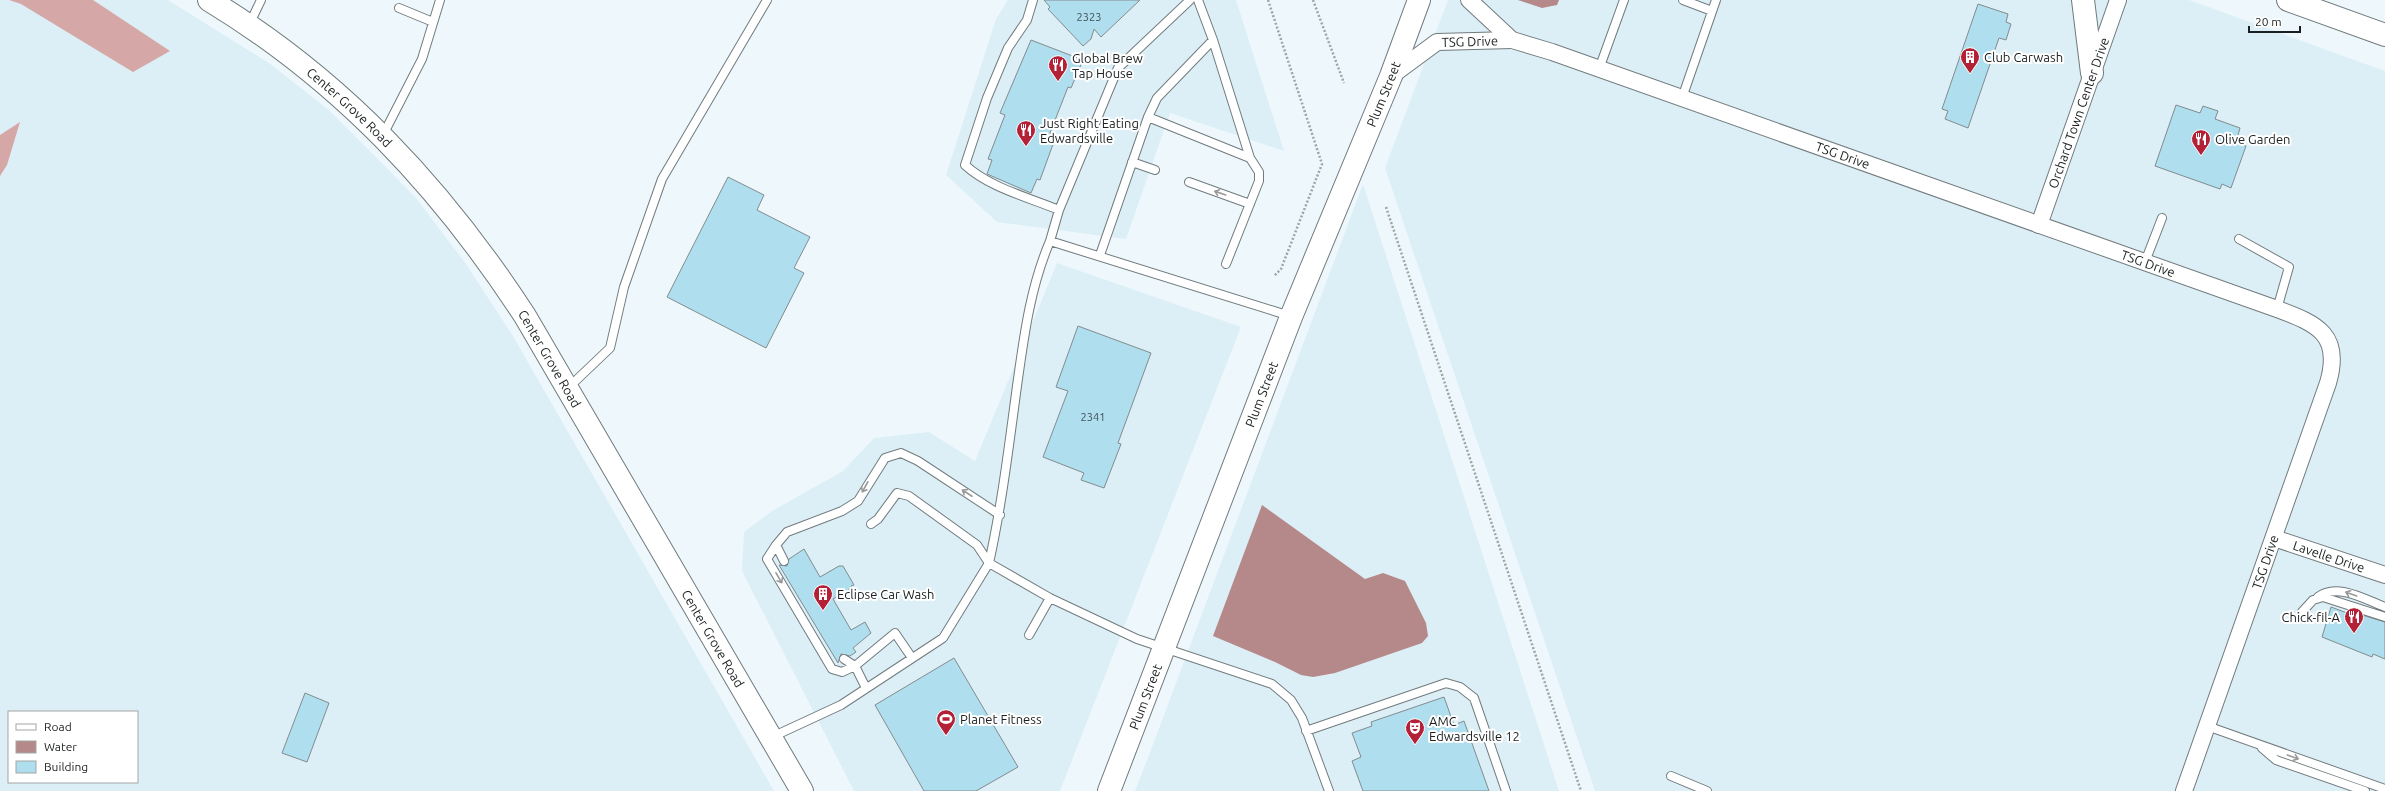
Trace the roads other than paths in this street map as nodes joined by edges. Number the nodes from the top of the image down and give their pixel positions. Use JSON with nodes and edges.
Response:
{"nodes":[{"id":1,"x":209,"y":0,"type":"edge"},
{"id":2,"x":261,"y":0,"type":"edge"},
{"id":3,"x":440,"y":0,"type":"edge"},
{"id":4,"x":767,"y":0,"type":"edge"},
{"id":5,"x":1033,"y":0,"type":"edge"},
{"id":6,"x":1190,"y":0,"type":"edge"},
{"id":7,"x":1198,"y":0,"type":"edge"},
{"id":8,"x":1420,"y":0,"type":"edge"},
{"id":9,"x":1468,"y":0,"type":"edge"},
{"id":10,"x":1624,"y":0,"type":"edge"},
{"id":11,"x":1683,"y":0,"type":"edge"},
{"id":12,"x":1716,"y":0,"type":"edge"},
{"id":13,"x":2083,"y":0,"type":"edge"},
{"id":14,"x":2118,"y":0,"type":"edge"},
{"id":15,"x":2288,"y":0,"type":"edge"},
{"id":16,"x":399,"y":8,"type":"dead end"},
{"id":17,"x":1712,"y":11,"type":"junction"},
{"id":18,"x":434,"y":22,"type":"junction"},
{"id":19,"x":249,"y":26,"type":"junction"},
{"id":20,"x":2385,"y":35,"type":"edge"},
{"id":21,"x":1213,"y":40,"type":"junction"},
{"id":22,"x":1512,"y":40,"type":"junction"},
{"id":23,"x":1599,"y":69,"type":"junction"},
{"id":24,"x":2092,"y":73,"type":"junction"},
{"id":25,"x":1391,"y":76,"type":"junction"},
{"id":26,"x":1682,"y":98,"type":"junction"},
{"id":27,"x":1148,"y":117,"type":"junction"},
{"id":28,"x":383,"y":136,"type":"junction"},
{"id":29,"x":1250,"y":158,"type":"junction"},
{"id":30,"x":1132,"y":162,"type":"junction"},
{"id":31,"x":1155,"y":170,"type":"dead end"},
{"id":32,"x":1189,"y":182,"type":"dead end"},
{"id":33,"x":1250,"y":204,"type":"junction"},
{"id":34,"x":1059,"y":210,"type":"junction"},
{"id":35,"x":2162,"y":218,"type":"dead end"},
{"id":36,"x":2039,"y":225,"type":"junction"},
{"id":37,"x":2239,"y":239,"type":"dead end"},
{"id":38,"x":1050,"y":241,"type":"junction"},
{"id":39,"x":1100,"y":255,"type":"junction"},
{"id":40,"x":2145,"y":262,"type":"junction"},
{"id":41,"x":1226,"y":264,"type":"dead end"},
{"id":42,"x":2277,"y":309,"type":"junction"},
{"id":43,"x":1291,"y":316,"type":"junction"},
{"id":44,"x":567,"y":388,"type":"junction"},
{"id":45,"x":1000,"y":515,"type":"junction"},
{"id":46,"x":871,"y":524,"type":"dead end"},
{"id":47,"x":2274,"y":538,"type":"junction"},
{"id":48,"x":776,"y":545,"type":"junction"},
{"id":49,"x":784,"y":561,"type":"dead end"},
{"id":50,"x":989,"y":563,"type":"junction"},
{"id":51,"x":2385,"y":575,"type":"edge"},
{"id":52,"x":1050,"y":598,"type":"junction"},
{"id":53,"x":2317,"y":598,"type":"junction"},
{"id":54,"x":2385,"y":607,"type":"edge"},
{"id":55,"x":2302,"y":612,"type":"dead end"},
{"id":56,"x":2385,"y":617,"type":"edge"},
{"id":57,"x":1029,"y":635,"type":"dead end"},
{"id":58,"x":1164,"y":649,"type":"junction"},
{"id":59,"x":912,"y":658,"type":"junction"},
{"id":60,"x":844,"y":659,"type":"dead end"},
{"id":61,"x":854,"y":666,"type":"junction"},
{"id":62,"x":866,"y":688,"type":"junction"},
{"id":63,"x":2207,"y":726,"type":"junction"},
{"id":64,"x":1306,"y":731,"type":"junction"},
{"id":65,"x":771,"y":738,"type":"junction"},
{"id":66,"x":2256,"y":744,"type":"junction"},
{"id":67,"x":1671,"y":776,"type":"dead end"},
{"id":68,"x":2385,"y":788,"type":"edge"},
{"id":69,"x":802,"y":791,"type":"edge"},
{"id":70,"x":1109,"y":791,"type":"edge"},
{"id":71,"x":1329,"y":791,"type":"edge"},
{"id":72,"x":1506,"y":791,"type":"edge"},
{"id":73,"x":1707,"y":791,"type":"edge"},
{"id":74,"x":2184,"y":791,"type":"edge"},
{"id":75,"x":2365,"y":791,"type":"edge"}],
"edges":[{"from":1,"to":19,"type":"main road","name":"Center Grove Road"},
{"from":2,"to":19,"type":"lane"},
{"from":3,"to":18,"type":"lane"},
{"from":4,"to":44,"type":"lane"},
{"from":5,"to":34,"type":"lane"},
{"from":6,"to":34,"type":"lane"},
{"from":7,"to":21,"type":"lane"},
{"from":8,"to":25,"type":"main road","name":"Plum Street"},
{"from":9,"to":22,"type":"street","name":"TSG Drive"},
{"from":10,"to":23,"type":"lane"},
{"from":11,"to":17,"type":"lane"},
{"from":12,"to":17,"type":"lane"},
{"from":13,"to":24,"type":"main road"},
{"from":14,"to":24,"type":"street","name":"Orchard Town Center Drive"},
{"from":15,"to":20,"type":"main road"},
{"from":16,"to":18,"type":"lane"},
{"from":17,"to":26,"type":"lane"},
{"from":18,"to":28,"type":"lane"},
{"from":19,"to":28,"type":"main road","name":"Center Grove Road"},
{"from":21,"to":27,"type":"lane"},
{"from":21,"to":29,"type":"lane"},
{"from":22,"to":23,"type":"street","name":"TSG Drive"},
{"from":22,"to":25,"type":"street","name":"TSG Drive"},
{"from":23,"to":26,"type":"street","name":"TSG Drive"},
{"from":24,"to":36,"type":"street","name":"Orchard Town Center Drive"},
{"from":25,"to":43,"type":"main road","name":"Plum Street"},
{"from":26,"to":36,"type":"street","name":"TSG Drive"},
{"from":27,"to":29,"type":"lane"},
{"from":27,"to":30,"type":"lane"},
{"from":28,"to":44,"type":"main road","name":"Center Grove Road"},
{"from":29,"to":33,"type":"lane"},
{"from":30,"to":31,"type":"lane"},
{"from":30,"to":39,"type":"lane"},
{"from":33,"to":32,"type":"lane","one_way":true},
{"from":33,"to":41,"type":"lane"},
{"from":34,"to":38,"type":"lane"},
{"from":35,"to":40,"type":"lane"},
{"from":36,"to":40,"type":"street","name":"TSG Drive"},
{"from":37,"to":42,"type":"lane"},
{"from":38,"to":39,"type":"lane"},
{"from":38,"to":45,"type":"lane"},
{"from":39,"to":43,"type":"lane"},
{"from":40,"to":42,"type":"street","name":"TSG Drive"},
{"from":42,"to":47,"type":"street","name":"TSG Drive"},
{"from":43,"to":58,"type":"main road","name":"Plum Street"},
{"from":44,"to":65,"type":"main road","name":"Center Grove Road"},
{"from":45,"to":48,"type":"lane","one_way":true},
{"from":45,"to":50,"type":"lane"},
{"from":46,"to":50,"type":"lane"},
{"from":47,"to":51,"type":"street","name":"Lavelle Drive"},
{"from":47,"to":63,"type":"street","name":"TSG Drive"},
{"from":48,"to":49,"type":"lane"},
{"from":48,"to":61,"type":"lane","one_way":true},
{"from":50,"to":52,"type":"lane"},
{"from":50,"to":59,"type":"lane"},
{"from":52,"to":57,"type":"lane"},
{"from":52,"to":58,"type":"lane"},
{"from":54,"to":53,"type":"lane","one_way":true},
{"from":53,"to":55,"type":"lane"},
{"from":53,"to":56,"type":"lane"},
{"from":58,"to":64,"type":"lane"},
{"from":58,"to":70,"type":"main road","name":"Plum Street"},
{"from":59,"to":61,"type":"lane"},
{"from":59,"to":62,"type":"lane"},
{"from":60,"to":61,"type":"lane"},
{"from":61,"to":62,"type":"lane"},
{"from":62,"to":65,"type":"lane"},
{"from":63,"to":66,"type":"lane"},
{"from":63,"to":74,"type":"street","name":"TSG Drive"},
{"from":64,"to":71,"type":"lane"},
{"from":64,"to":72,"type":"lane"},
{"from":65,"to":69,"type":"main road","name":"Center Grove Road"},
{"from":66,"to":68,"type":"lane","one_way":true},
{"from":66,"to":75,"type":"lane"},
{"from":67,"to":73,"type":"lane"}]}
